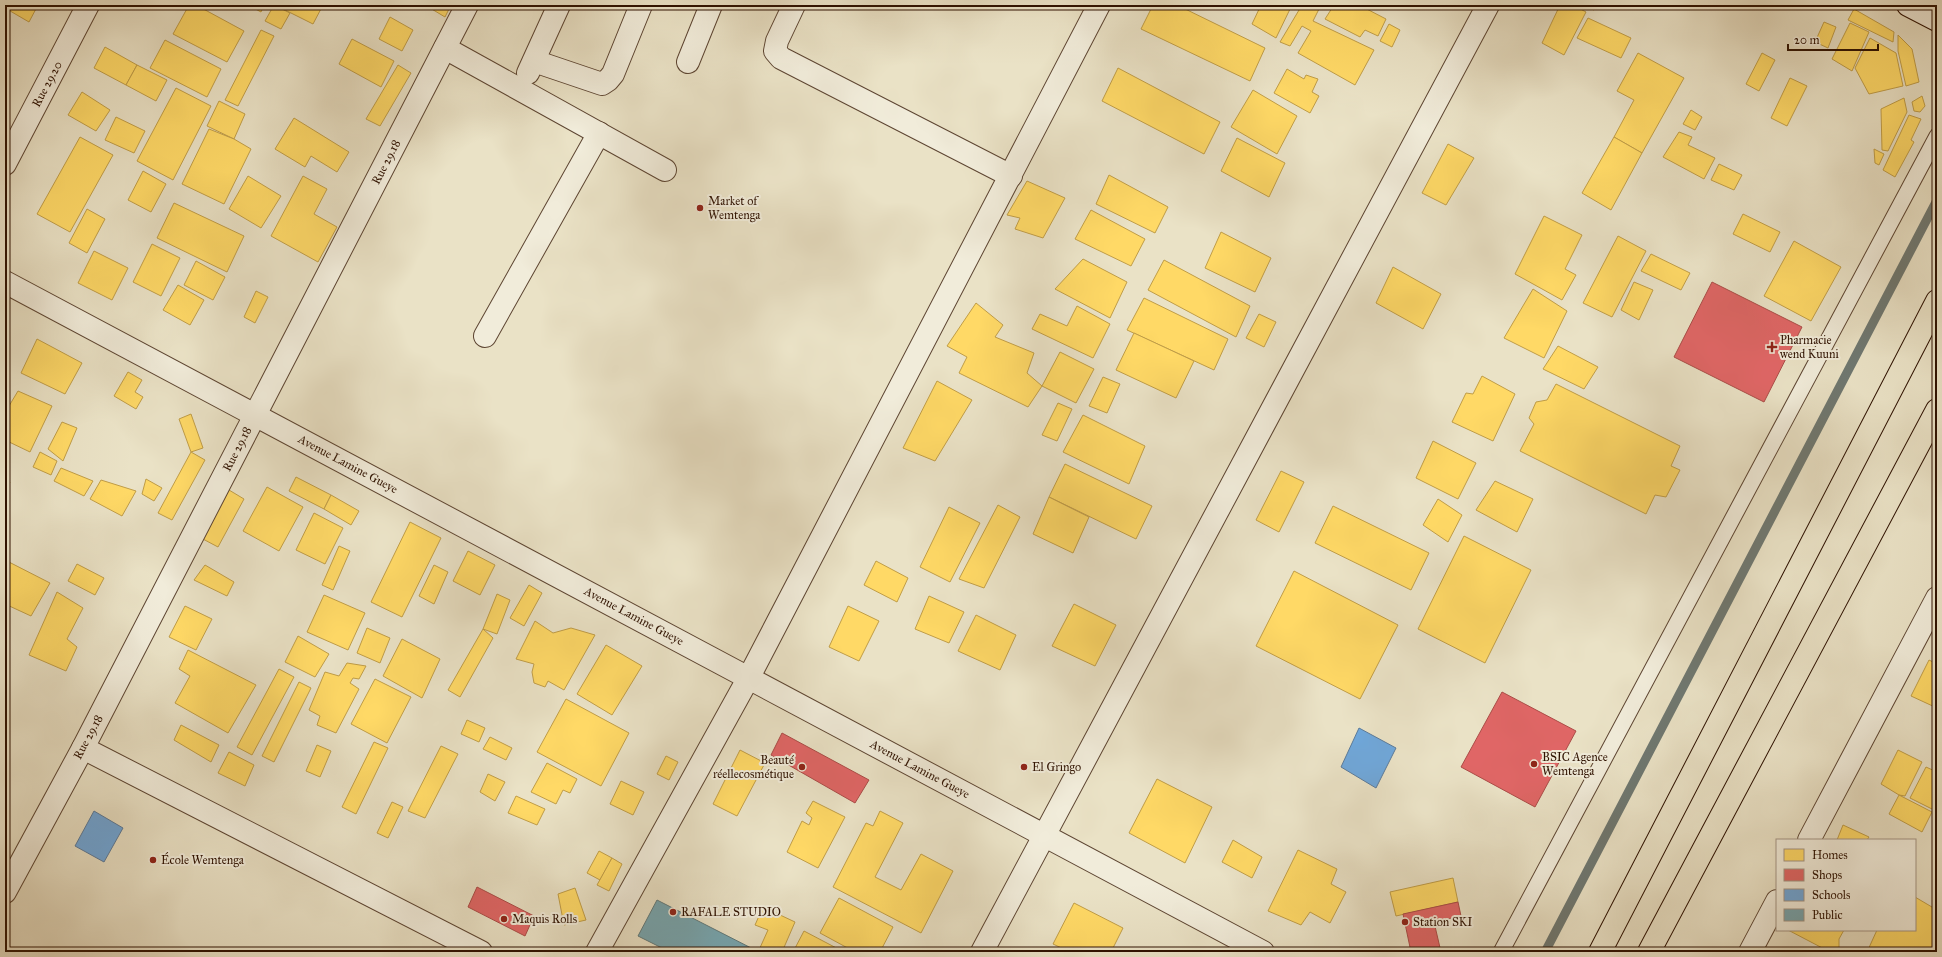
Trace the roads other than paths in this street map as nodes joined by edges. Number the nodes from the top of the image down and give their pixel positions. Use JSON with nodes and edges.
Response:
{"nodes":[{"id":1,"x":88,"y":5,"type":"edge"},
{"id":2,"x":467,"y":5,"type":"edge"},
{"id":3,"x":558,"y":5,"type":"edge"},
{"id":4,"x":641,"y":5,"type":"edge"},
{"id":5,"x":711,"y":5,"type":"edge"},
{"id":6,"x":794,"y":5,"type":"edge"},
{"id":7,"x":1099,"y":5,"type":"edge"},
{"id":8,"x":1488,"y":5,"type":"edge"},
{"id":9,"x":1908,"y":5,"type":"edge"},
{"id":10,"x":1937,"y":20,"type":"edge"},
{"id":11,"x":445,"y":48,"type":"junction"},
{"id":12,"x":534,"y":61,"type":"junction"},
{"id":13,"x":688,"y":62,"type":"dead end"},
{"id":14,"x":521,"y":90,"type":"junction"},
{"id":15,"x":598,"y":132,"type":"junction"},
{"id":16,"x":1937,"y":136,"type":"edge"},
{"id":17,"x":5,"y":164,"type":"edge"},
{"id":18,"x":665,"y":170,"type":"dead end"},
{"id":19,"x":1011,"y":176,"type":"junction"},
{"id":20,"x":5,"y":282,"type":"edge"},
{"id":21,"x":1937,"y":301,"type":"edge"},
{"id":22,"x":485,"y":336,"type":"dead end"},
{"id":23,"x":1937,"y":410,"type":"edge"},
{"id":24,"x":255,"y":415,"type":"junction"},
{"id":25,"x":1937,"y":598,"type":"edge"},
{"id":26,"x":749,"y":677,"type":"junction"},
{"id":27,"x":82,"y":748,"type":"junction"},
{"id":28,"x":1045,"y":836,"type":"junction"},
{"id":29,"x":1810,"y":839,"type":"edge"},
{"id":30,"x":5,"y":892,"type":"edge"},
{"id":31,"x":1776,"y":903,"type":"edge"},
{"id":32,"x":481,"y":952,"type":"edge"},
{"id":33,"x":597,"y":952,"type":"edge"},
{"id":34,"x":982,"y":952,"type":"edge"},
{"id":35,"x":1263,"y":952,"type":"edge"},
{"id":36,"x":1501,"y":952,"type":"edge"},
{"id":37,"x":1600,"y":952,"type":"edge"},
{"id":38,"x":1650,"y":952,"type":"edge"},
{"id":39,"x":1750,"y":952,"type":"edge"}],
"edges":[{"from":1,"to":17,"type":"street","name":"Rue 29.20"},
{"from":2,"to":11,"type":"street","name":"Rue 29.18"},
{"from":3,"to":12,"type":"street"},
{"from":4,"to":12,"type":"street"},
{"from":5,"to":13,"type":"street"},
{"from":6,"to":19,"type":"street"},
{"from":7,"to":19,"type":"street"},
{"from":8,"to":28,"type":"street"},
{"from":9,"to":10,"type":"street"},
{"from":11,"to":14,"type":"street"},
{"from":11,"to":24,"type":"street","name":"Rue 29.18"},
{"from":12,"to":14,"type":"street"},
{"from":14,"to":15,"type":"street"},
{"from":15,"to":18,"type":"street"},
{"from":15,"to":22,"type":"street"},
{"from":16,"to":36,"type":"lane"},
{"from":19,"to":26,"type":"street"},
{"from":20,"to":24,"type":"street","name":"Avenue Lamine Gueye"},
{"from":21,"to":37,"type":"main road"},
{"from":23,"to":38,"type":"main road"},
{"from":24,"to":26,"type":"street","name":"Avenue Lamine Gueye"},
{"from":24,"to":27,"type":"street","name":"Rue 29.18"},
{"from":25,"to":29,"type":"street"},
{"from":26,"to":28,"type":"street","name":"Avenue Lamine Gueye"},
{"from":26,"to":33,"type":"street"},
{"from":27,"to":30,"type":"street","name":"Rue 29.18"},
{"from":27,"to":32,"type":"street"},
{"from":28,"to":34,"type":"street"},
{"from":28,"to":35,"type":"street","name":"Avenue Lamine Gueye"},
{"from":31,"to":39,"type":"street"}]}
